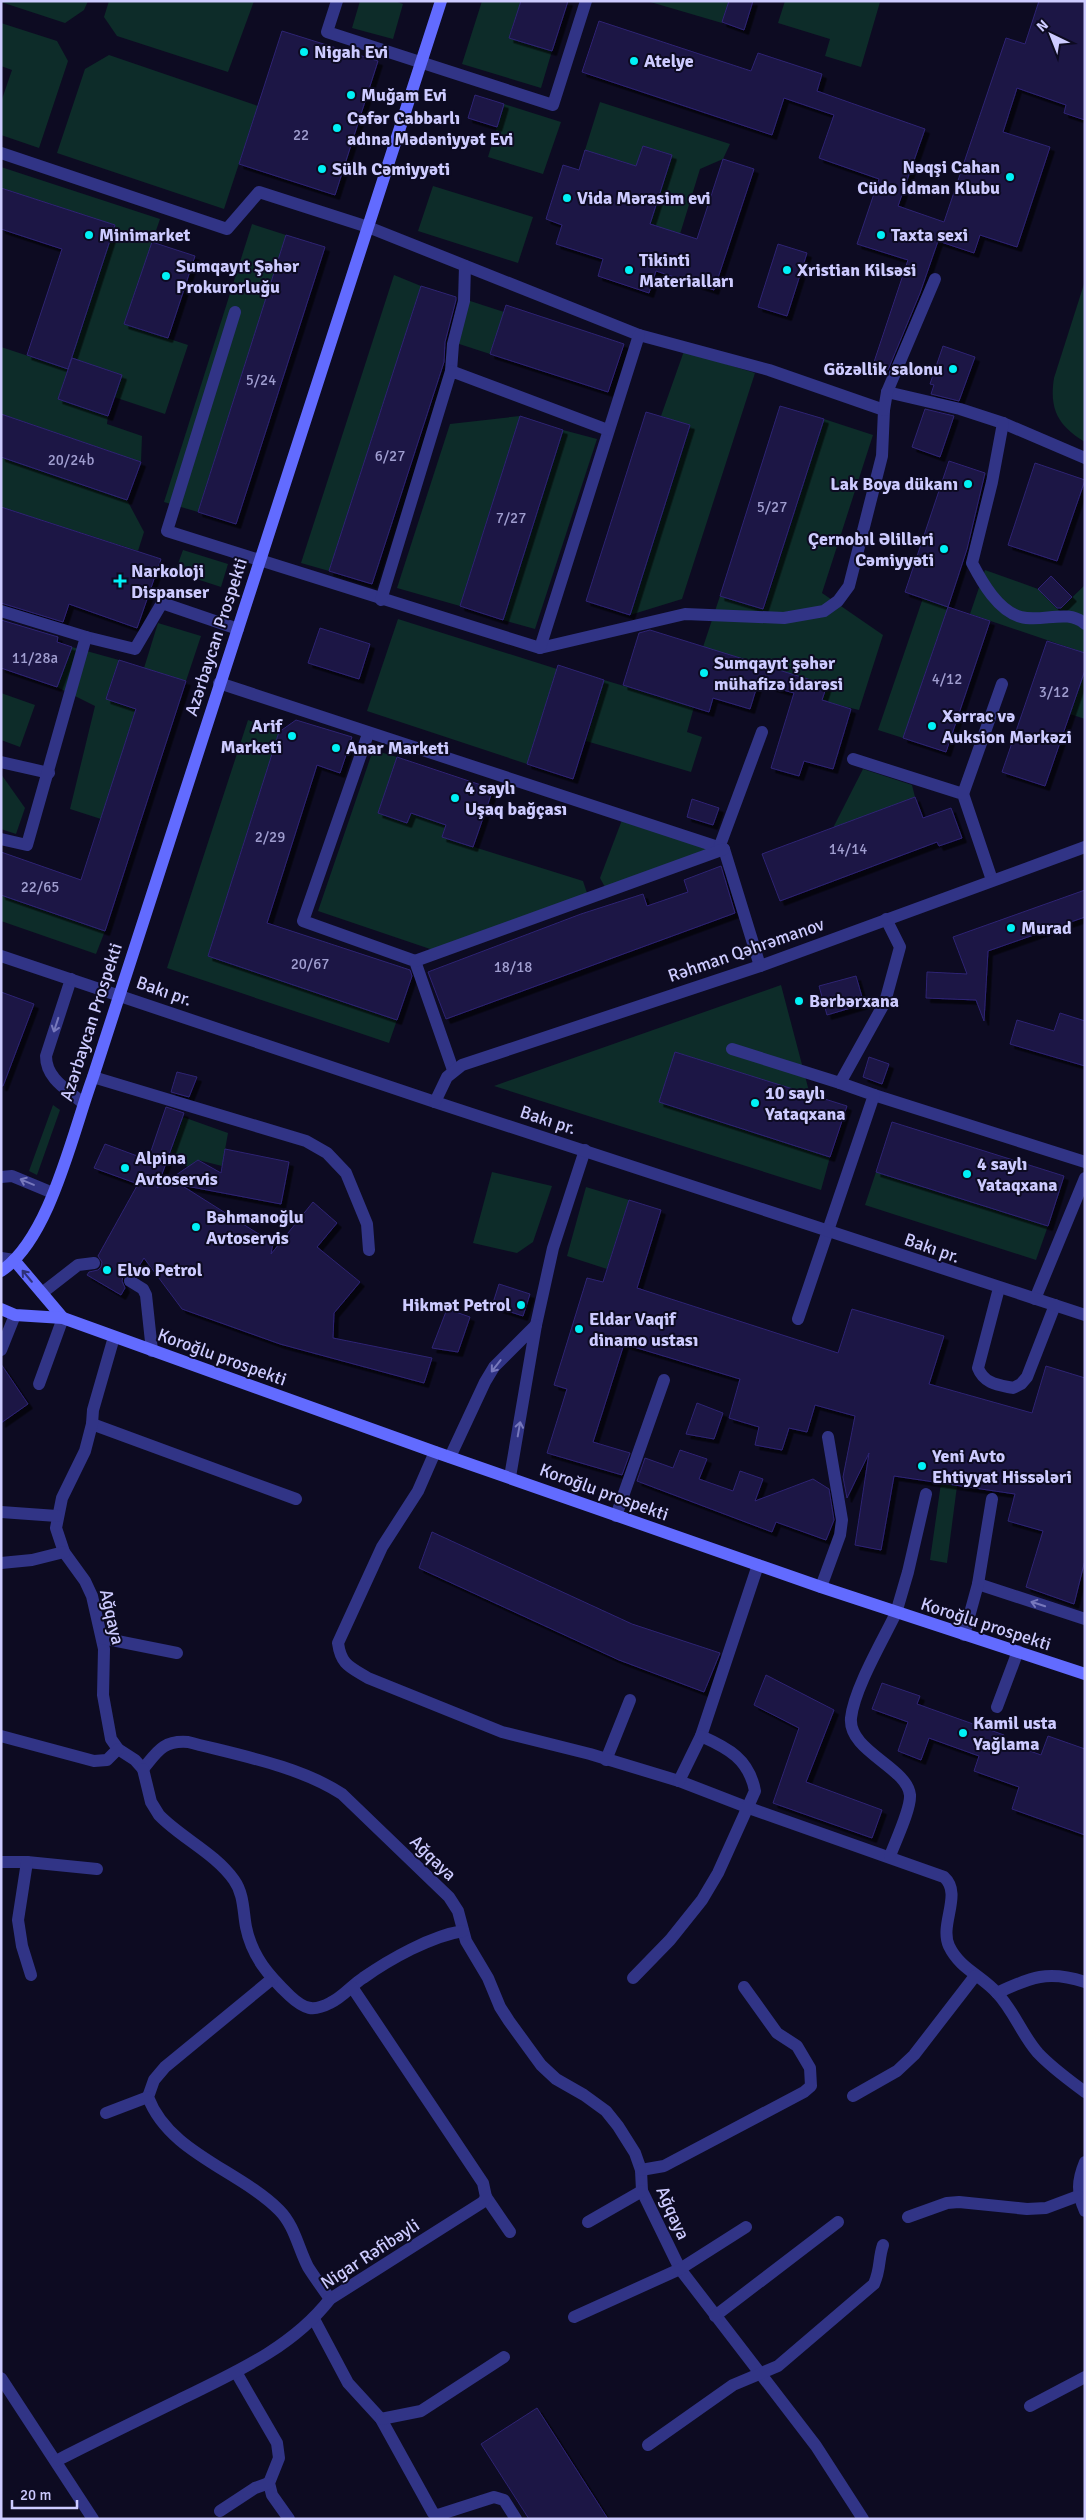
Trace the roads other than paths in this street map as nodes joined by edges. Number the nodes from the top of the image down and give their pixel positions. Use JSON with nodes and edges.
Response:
{"nodes":[{"id":1,"x":337,"y":1,"type":"edge"},
{"id":2,"x":441,"y":1,"type":"edge"},
{"id":3,"x":586,"y":1,"type":"edge"},
{"id":4,"x":421,"y":63,"type":"junction"},
{"id":5,"x":1,"y":153,"type":"edge"},
{"id":6,"x":368,"y":227,"type":"junction"},
{"id":7,"x":465,"y":266,"type":"junction"},
{"id":8,"x":934,"y":279,"type":"dead end"},
{"id":9,"x":235,"y":312,"type":"dead end"},
{"id":10,"x":639,"y":335,"type":"junction"},
{"id":11,"x":452,"y":371,"type":"junction"},
{"id":12,"x":887,"y":392,"type":"junction"},
{"id":13,"x":884,"y":410,"type":"junction"},
{"id":14,"x":1003,"y":423,"type":"junction"},
{"id":15,"x":608,"y":430,"type":"junction"},
{"id":16,"x":1085,"y":458,"type":"edge"},
{"id":17,"x":260,"y":561,"type":"junction"},
{"id":18,"x":381,"y":600,"type":"junction"},
{"id":19,"x":1,"y":611,"type":"edge"},
{"id":20,"x":1085,"y":624,"type":"edge"},
{"id":21,"x":238,"y":629,"type":"junction"},
{"id":22,"x":86,"y":637,"type":"junction"},
{"id":23,"x":540,"y":648,"type":"junction"},
{"id":24,"x":219,"y":684,"type":"junction"},
{"id":25,"x":1002,"y":684,"type":"dead end"},
{"id":26,"x":762,"y":732,"type":"dead end"},
{"id":27,"x":368,"y":734,"type":"junction"},
{"id":28,"x":853,"y":759,"type":"dead end"},
{"id":29,"x":1,"y":762,"type":"edge"},
{"id":30,"x":49,"y":773,"type":"junction"},
{"id":31,"x":963,"y":794,"type":"junction"},
{"id":32,"x":1,"y":838,"type":"edge"},
{"id":33,"x":1085,"y":847,"type":"edge"},
{"id":34,"x":722,"y":848,"type":"junction"},
{"id":35,"x":992,"y":880,"type":"junction"},
{"id":36,"x":886,"y":919,"type":"junction"},
{"id":37,"x":1,"y":956,"type":"edge"},
{"id":38,"x":415,"y":961,"type":"junction"},
{"id":39,"x":760,"y":966,"type":"junction"},
{"id":40,"x":71,"y":979,"type":"junction"},
{"id":41,"x":119,"y":994,"type":"junction"},
{"id":42,"x":732,"y":1049,"type":"dead end"},
{"id":43,"x":453,"y":1070,"type":"junction"},
{"id":44,"x":93,"y":1078,"type":"junction"},
{"id":45,"x":840,"y":1083,"type":"junction"},
{"id":46,"x":874,"y":1095,"type":"junction"},
{"id":47,"x":436,"y":1102,"type":"junction"},
{"id":48,"x":83,"y":1103,"type":"junction"},
{"id":49,"x":585,"y":1150,"type":"junction"},
{"id":50,"x":1085,"y":1162,"type":"edge"},
{"id":51,"x":1,"y":1177,"type":"edge"},
{"id":52,"x":1085,"y":1178,"type":"edge"},
{"id":53,"x":53,"y":1193,"type":"junction"},
{"id":54,"x":829,"y":1231,"type":"junction"},
{"id":55,"x":369,"y":1250,"type":"dead end"},
{"id":56,"x":8,"y":1259,"type":"edge"},
{"id":57,"x":94,"y":1263,"type":"dead end"},
{"id":58,"x":1,"y":1271,"type":"edge"},
{"id":59,"x":130,"y":1281,"type":"dead end"},
{"id":60,"x":999,"y":1288,"type":"junction"},
{"id":61,"x":42,"y":1294,"type":"junction"},
{"id":62,"x":1035,"y":1299,"type":"junction"},
{"id":63,"x":1055,"y":1305,"type":"junction"},
{"id":64,"x":1,"y":1309,"type":"edge"},
{"id":65,"x":15,"y":1315,"type":"junction"},
{"id":66,"x":1085,"y":1315,"type":"edge"},
{"id":67,"x":63,"y":1318,"type":"junction"},
{"id":68,"x":798,"y":1319,"type":"dead end"},
{"id":69,"x":536,"y":1325,"type":"junction"},
{"id":70,"x":114,"y":1337,"type":"junction"},
{"id":71,"x":1,"y":1350,"type":"edge"},
{"id":72,"x":152,"y":1350,"type":"junction"},
{"id":73,"x":664,"y":1380,"type":"dead end"},
{"id":74,"x":39,"y":1384,"type":"dead end"},
{"id":75,"x":92,"y":1424,"type":"junction"},
{"id":76,"x":828,"y":1437,"type":"dead end"},
{"id":77,"x":435,"y":1452,"type":"junction"},
{"id":78,"x":450,"y":1457,"type":"junction"},
{"id":79,"x":510,"y":1477,"type":"junction"},
{"id":80,"x":926,"y":1494,"type":"dead end"},
{"id":81,"x":296,"y":1499,"type":"dead end"},
{"id":82,"x":992,"y":1499,"type":"dead end"},
{"id":83,"x":1,"y":1512,"type":"edge"},
{"id":84,"x":57,"y":1516,"type":"junction"},
{"id":85,"x":616,"y":1516,"type":"junction"},
{"id":86,"x":64,"y":1552,"type":"junction"},
{"id":87,"x":1,"y":1563,"type":"edge"},
{"id":88,"x":758,"y":1565,"type":"junction"},
{"id":89,"x":978,"y":1584,"type":"junction"},
{"id":90,"x":821,"y":1587,"type":"junction"},
{"id":91,"x":896,"y":1613,"type":"junction"},
{"id":92,"x":1085,"y":1619,"type":"edge"},
{"id":93,"x":964,"y":1636,"type":"junction"},
{"id":94,"x":102,"y":1638,"type":"junction"},
{"id":95,"x":1018,"y":1652,"type":"junction"},
{"id":96,"x":177,"y":1653,"type":"dead end"},
{"id":97,"x":1085,"y":1674,"type":"edge"},
{"id":98,"x":630,"y":1700,"type":"dead end"},
{"id":99,"x":997,"y":1707,"type":"dead end"},
{"id":100,"x":1,"y":1736,"type":"edge"},
{"id":101,"x":701,"y":1736,"type":"junction"},
{"id":102,"x":118,"y":1749,"type":"junction"},
{"id":103,"x":606,"y":1760,"type":"junction"},
{"id":104,"x":143,"y":1769,"type":"junction"},
{"id":105,"x":679,"y":1781,"type":"junction"},
{"id":106,"x":749,"y":1808,"type":"junction"},
{"id":107,"x":890,"y":1856,"type":"junction"},
{"id":108,"x":1,"y":1862,"type":"edge"},
{"id":109,"x":27,"y":1862,"type":"junction"},
{"id":110,"x":97,"y":1869,"type":"dead end"},
{"id":111,"x":463,"y":1931,"type":"junction"},
{"id":112,"x":31,"y":1975,"type":"dead end"},
{"id":113,"x":975,"y":1976,"type":"junction"},
{"id":114,"x":633,"y":1978,"type":"dead end"},
{"id":115,"x":272,"y":1979,"type":"junction"},
{"id":116,"x":1085,"y":1982,"type":"edge"},
{"id":117,"x":352,"y":1987,"type":"junction"},
{"id":118,"x":744,"y":1987,"type":"dead end"},
{"id":119,"x":997,"y":1993,"type":"junction"},
{"id":120,"x":1085,"y":2092,"type":"edge"},
{"id":121,"x":853,"y":2096,"type":"dead end"},
{"id":122,"x":148,"y":2097,"type":"junction"},
{"id":123,"x":106,"y":2114,"type":"dead end"},
{"id":124,"x":1085,"y":2162,"type":"edge"},
{"id":125,"x":641,"y":2170,"type":"junction"},
{"id":126,"x":642,"y":2191,"type":"junction"},
{"id":127,"x":1078,"y":2196,"type":"junction"},
{"id":128,"x":486,"y":2197,"type":"junction"},
{"id":129,"x":1085,"y":2212,"type":"edge"},
{"id":130,"x":908,"y":2217,"type":"dead end"},
{"id":131,"x":588,"y":2222,"type":"dead end"},
{"id":132,"x":838,"y":2222,"type":"dead end"},
{"id":133,"x":746,"y":2227,"type":"dead end"},
{"id":134,"x":510,"y":2232,"type":"dead end"},
{"id":135,"x":883,"y":2245,"type":"dead end"},
{"id":136,"x":680,"y":2269,"type":"junction"},
{"id":137,"x":330,"y":2299,"type":"junction"},
{"id":138,"x":574,"y":2316,"type":"dead end"},
{"id":139,"x":715,"y":2316,"type":"junction"},
{"id":140,"x":314,"y":2319,"type":"junction"},
{"id":141,"x":504,"y":2357,"type":"dead end"},
{"id":142,"x":236,"y":2372,"type":"junction"},
{"id":143,"x":760,"y":2374,"type":"junction"},
{"id":144,"x":1085,"y":2377,"type":"edge"},
{"id":145,"x":1,"y":2378,"type":"edge"},
{"id":146,"x":1030,"y":2406,"type":"dead end"},
{"id":147,"x":381,"y":2419,"type":"junction"},
{"id":148,"x":648,"y":2445,"type":"dead end"},
{"id":149,"x":56,"y":2460,"type":"junction"},
{"id":150,"x":269,"y":2483,"type":"junction"},
{"id":151,"x":220,"y":2511,"type":"dead end"},
{"id":152,"x":93,"y":2519,"type":"edge"},
{"id":153,"x":289,"y":2519,"type":"edge"},
{"id":154,"x":516,"y":2519,"type":"edge"},
{"id":155,"x":863,"y":2519,"type":"edge"}],
"edges":[{"from":1,"to":4,"type":"street"},
{"from":2,"to":4,"type":"street","name":"Azərbaycan Prospekti"},
{"from":3,"to":4,"type":"street"},
{"from":4,"to":6,"type":"street","name":"Azərbaycan Prospekti"},
{"from":5,"to":6,"type":"street"},
{"from":6,"to":7,"type":"street"},
{"from":6,"to":17,"type":"street","name":"Azərbaycan Prospekti"},
{"from":7,"to":10,"type":"street"},
{"from":7,"to":11,"type":"street"},
{"from":8,"to":12,"type":"street"},
{"from":9,"to":17,"type":"street"},
{"from":10,"to":13,"type":"street"},
{"from":10,"to":15,"type":"street"},
{"from":11,"to":15,"type":"street"},
{"from":11,"to":18,"type":"street"},
{"from":12,"to":13,"type":"street"},
{"from":12,"to":14,"type":"street"},
{"from":13,"to":23,"type":"street"},
{"from":14,"to":16,"type":"street"},
{"from":14,"to":20,"type":"street"},
{"from":15,"to":23,"type":"street"},
{"from":17,"to":18,"type":"street"},
{"from":17,"to":21,"type":"street","name":"Azərbaycan Prospekti"},
{"from":18,"to":23,"type":"street"},
{"from":19,"to":22,"type":"street"},
{"from":21,"to":22,"type":"street"},
{"from":21,"to":24,"type":"street","name":"Azərbaycan Prospekti"},
{"from":22,"to":30,"type":"street"},
{"from":24,"to":27,"type":"street"},
{"from":24,"to":41,"type":"street","name":"Azərbaycan Prospekti"},
{"from":25,"to":31,"type":"street"},
{"from":26,"to":34,"type":"street"},
{"from":27,"to":34,"type":"street"},
{"from":27,"to":38,"type":"street"},
{"from":28,"to":31,"type":"street"},
{"from":29,"to":30,"type":"street"},
{"from":30,"to":32,"type":"street"},
{"from":31,"to":35,"type":"street"},
{"from":33,"to":35,"type":"street","name":"Rəhman Qəhrəmanov"},
{"from":34,"to":38,"type":"street"},
{"from":34,"to":39,"type":"street"},
{"from":35,"to":36,"type":"street","name":"Rəhman Qəhrəmanov"},
{"from":36,"to":39,"type":"street","name":"Rəhman Qəhrəmanov"},
{"from":36,"to":45,"type":"street"},
{"from":37,"to":40,"type":"street","name":"Bakı pr."},
{"from":38,"to":43,"type":"street"},
{"from":39,"to":43,"type":"street","name":"Rəhman Qəhrəmanov"},
{"from":40,"to":41,"type":"street","name":"Bakı pr."},
{"from":40,"to":48,"type":"street","one_way":true},
{"from":41,"to":44,"type":"street","name":"Azərbaycan Prospekti"},
{"from":41,"to":47,"type":"street","name":"Bakı pr."},
{"from":42,"to":45,"type":"street"},
{"from":43,"to":47,"type":"street"},
{"from":44,"to":48,"type":"street","name":"Azərbaycan Prospekti"},
{"from":44,"to":55,"type":"street"},
{"from":45,"to":46,"type":"street"},
{"from":46,"to":50,"type":"street"},
{"from":46,"to":54,"type":"street"},
{"from":47,"to":49,"type":"street","name":"Bakı pr."},
{"from":48,"to":53,"type":"street","name":"Azərbaycan Prospekti"},
{"from":49,"to":54,"type":"street","name":"Bakı pr."},
{"from":49,"to":69,"type":"street"},
{"from":53,"to":51,"type":"street","one_way":true},
{"from":52,"to":62,"type":"street"},
{"from":53,"to":56,"type":"street","name":"Azərbaycan Prospekti"},
{"from":54,"to":60,"type":"street","name":"Bakı pr."},
{"from":54,"to":68,"type":"street"},
{"from":56,"to":58,"type":"street","name":"Azərbaycan Prospekti"},
{"from":61,"to":56,"type":"street","one_way":true},
{"from":57,"to":61,"type":"street"},
{"from":59,"to":72,"type":"street"},
{"from":60,"to":62,"type":"street","name":"Bakı pr."},
{"from":60,"to":63,"type":"street"},
{"from":61,"to":67,"type":"street"},
{"from":62,"to":63,"type":"street","name":"Bakı pr."},
{"from":63,"to":66,"type":"street","name":"Bakı pr."},
{"from":64,"to":65,"type":"street"},
{"from":65,"to":67,"type":"street"},
{"from":65,"to":71,"type":"street"},
{"from":67,"to":70,"type":"street","name":"Koroğlu prospekti"},
{"from":67,"to":74,"type":"street"},
{"from":69,"to":78,"type":"street","one_way":true},
{"from":79,"to":69,"type":"street","one_way":true},
{"from":70,"to":72,"type":"street","name":"Koroğlu prospekti"},
{"from":70,"to":75,"type":"street","name":"Ağqaya"},
{"from":72,"to":77,"type":"street","name":"Koroğlu prospekti"},
{"from":73,"to":85,"type":"street"},
{"from":75,"to":81,"type":"street"},
{"from":75,"to":84,"type":"street","name":"Ağqaya"},
{"from":76,"to":90,"type":"street"},
{"from":77,"to":78,"type":"street","name":"Koroğlu prospekti"},
{"from":77,"to":103,"type":"street"},
{"from":78,"to":79,"type":"street","name":"Koroğlu prospekti"},
{"from":79,"to":85,"type":"street","name":"Koroğlu prospekti"},
{"from":80,"to":91,"type":"street"},
{"from":82,"to":89,"type":"street"},
{"from":83,"to":84,"type":"street"},
{"from":84,"to":86,"type":"street","name":"Ağqaya"},
{"from":85,"to":88,"type":"street","name":"Koroğlu prospekti"},
{"from":86,"to":87,"type":"street"},
{"from":86,"to":94,"type":"street","name":"Ağqaya"},
{"from":88,"to":90,"type":"street","name":"Koroğlu prospekti"},
{"from":88,"to":101,"type":"street"},
{"from":92,"to":89,"type":"street","one_way":true},
{"from":89,"to":93,"type":"street"},
{"from":90,"to":91,"type":"street","name":"Koroğlu prospekti"},
{"from":91,"to":93,"type":"street","name":"Koroğlu prospekti"},
{"from":91,"to":107,"type":"street"},
{"from":93,"to":95,"type":"street","name":"Koroğlu prospekti"},
{"from":94,"to":96,"type":"street"},
{"from":94,"to":102,"type":"street","name":"Ağqaya"},
{"from":95,"to":97,"type":"street","name":"Koroğlu prospekti"},
{"from":95,"to":99,"type":"street"},
{"from":98,"to":103,"type":"street"},
{"from":100,"to":102,"type":"street"},
{"from":101,"to":105,"type":"street"},
{"from":101,"to":106,"type":"street"},
{"from":102,"to":104,"type":"street","name":"Ağqaya"},
{"from":103,"to":105,"type":"street"},
{"from":104,"to":111,"type":"street","name":"Ağqaya"},
{"from":104,"to":115,"type":"street"},
{"from":105,"to":106,"type":"street"},
{"from":106,"to":107,"type":"street"},
{"from":106,"to":114,"type":"street"},
{"from":107,"to":113,"type":"street"},
{"from":108,"to":109,"type":"street"},
{"from":109,"to":110,"type":"street"},
{"from":109,"to":112,"type":"street"},
{"from":111,"to":117,"type":"street"},
{"from":111,"to":125,"type":"street","name":"Ağqaya"},
{"from":113,"to":119,"type":"street"},
{"from":113,"to":121,"type":"street"},
{"from":115,"to":117,"type":"street"},
{"from":115,"to":122,"type":"street"},
{"from":116,"to":119,"type":"street"},
{"from":117,"to":128,"type":"street"},
{"from":118,"to":125,"type":"street"},
{"from":119,"to":120,"type":"street"},
{"from":122,"to":123,"type":"street"},
{"from":122,"to":137,"type":"street"},
{"from":124,"to":127,"type":"street"},
{"from":125,"to":126,"type":"street","name":"Ağqaya"},
{"from":126,"to":131,"type":"street"},
{"from":126,"to":136,"type":"street","name":"Ağqaya"},
{"from":127,"to":129,"type":"street"},
{"from":127,"to":130,"type":"street"},
{"from":128,"to":134,"type":"street"},
{"from":128,"to":137,"type":"street","name":"Nigar Rəfibəyli"},
{"from":132,"to":139,"type":"street"},
{"from":133,"to":136,"type":"street"},
{"from":135,"to":143,"type":"street"},
{"from":136,"to":138,"type":"street"},
{"from":136,"to":139,"type":"street","name":"Ağqaya"},
{"from":137,"to":140,"type":"street","name":"Nigar Rəfibəyli"},
{"from":139,"to":143,"type":"street","name":"Ağqaya"},
{"from":140,"to":142,"type":"street","name":"Nigar Rəfibəyli"},
{"from":140,"to":147,"type":"street"},
{"from":141,"to":147,"type":"street"},
{"from":142,"to":149,"type":"street","name":"Nigar Rəfibəyli"},
{"from":142,"to":150,"type":"street"},
{"from":143,"to":148,"type":"street"},
{"from":143,"to":155,"type":"street","name":"Ağqaya"},
{"from":144,"to":146,"type":"street"},
{"from":145,"to":149,"type":"street"},
{"from":147,"to":154,"type":"street"},
{"from":149,"to":152,"type":"street"},
{"from":150,"to":151,"type":"street"},
{"from":150,"to":153,"type":"street"}]}
